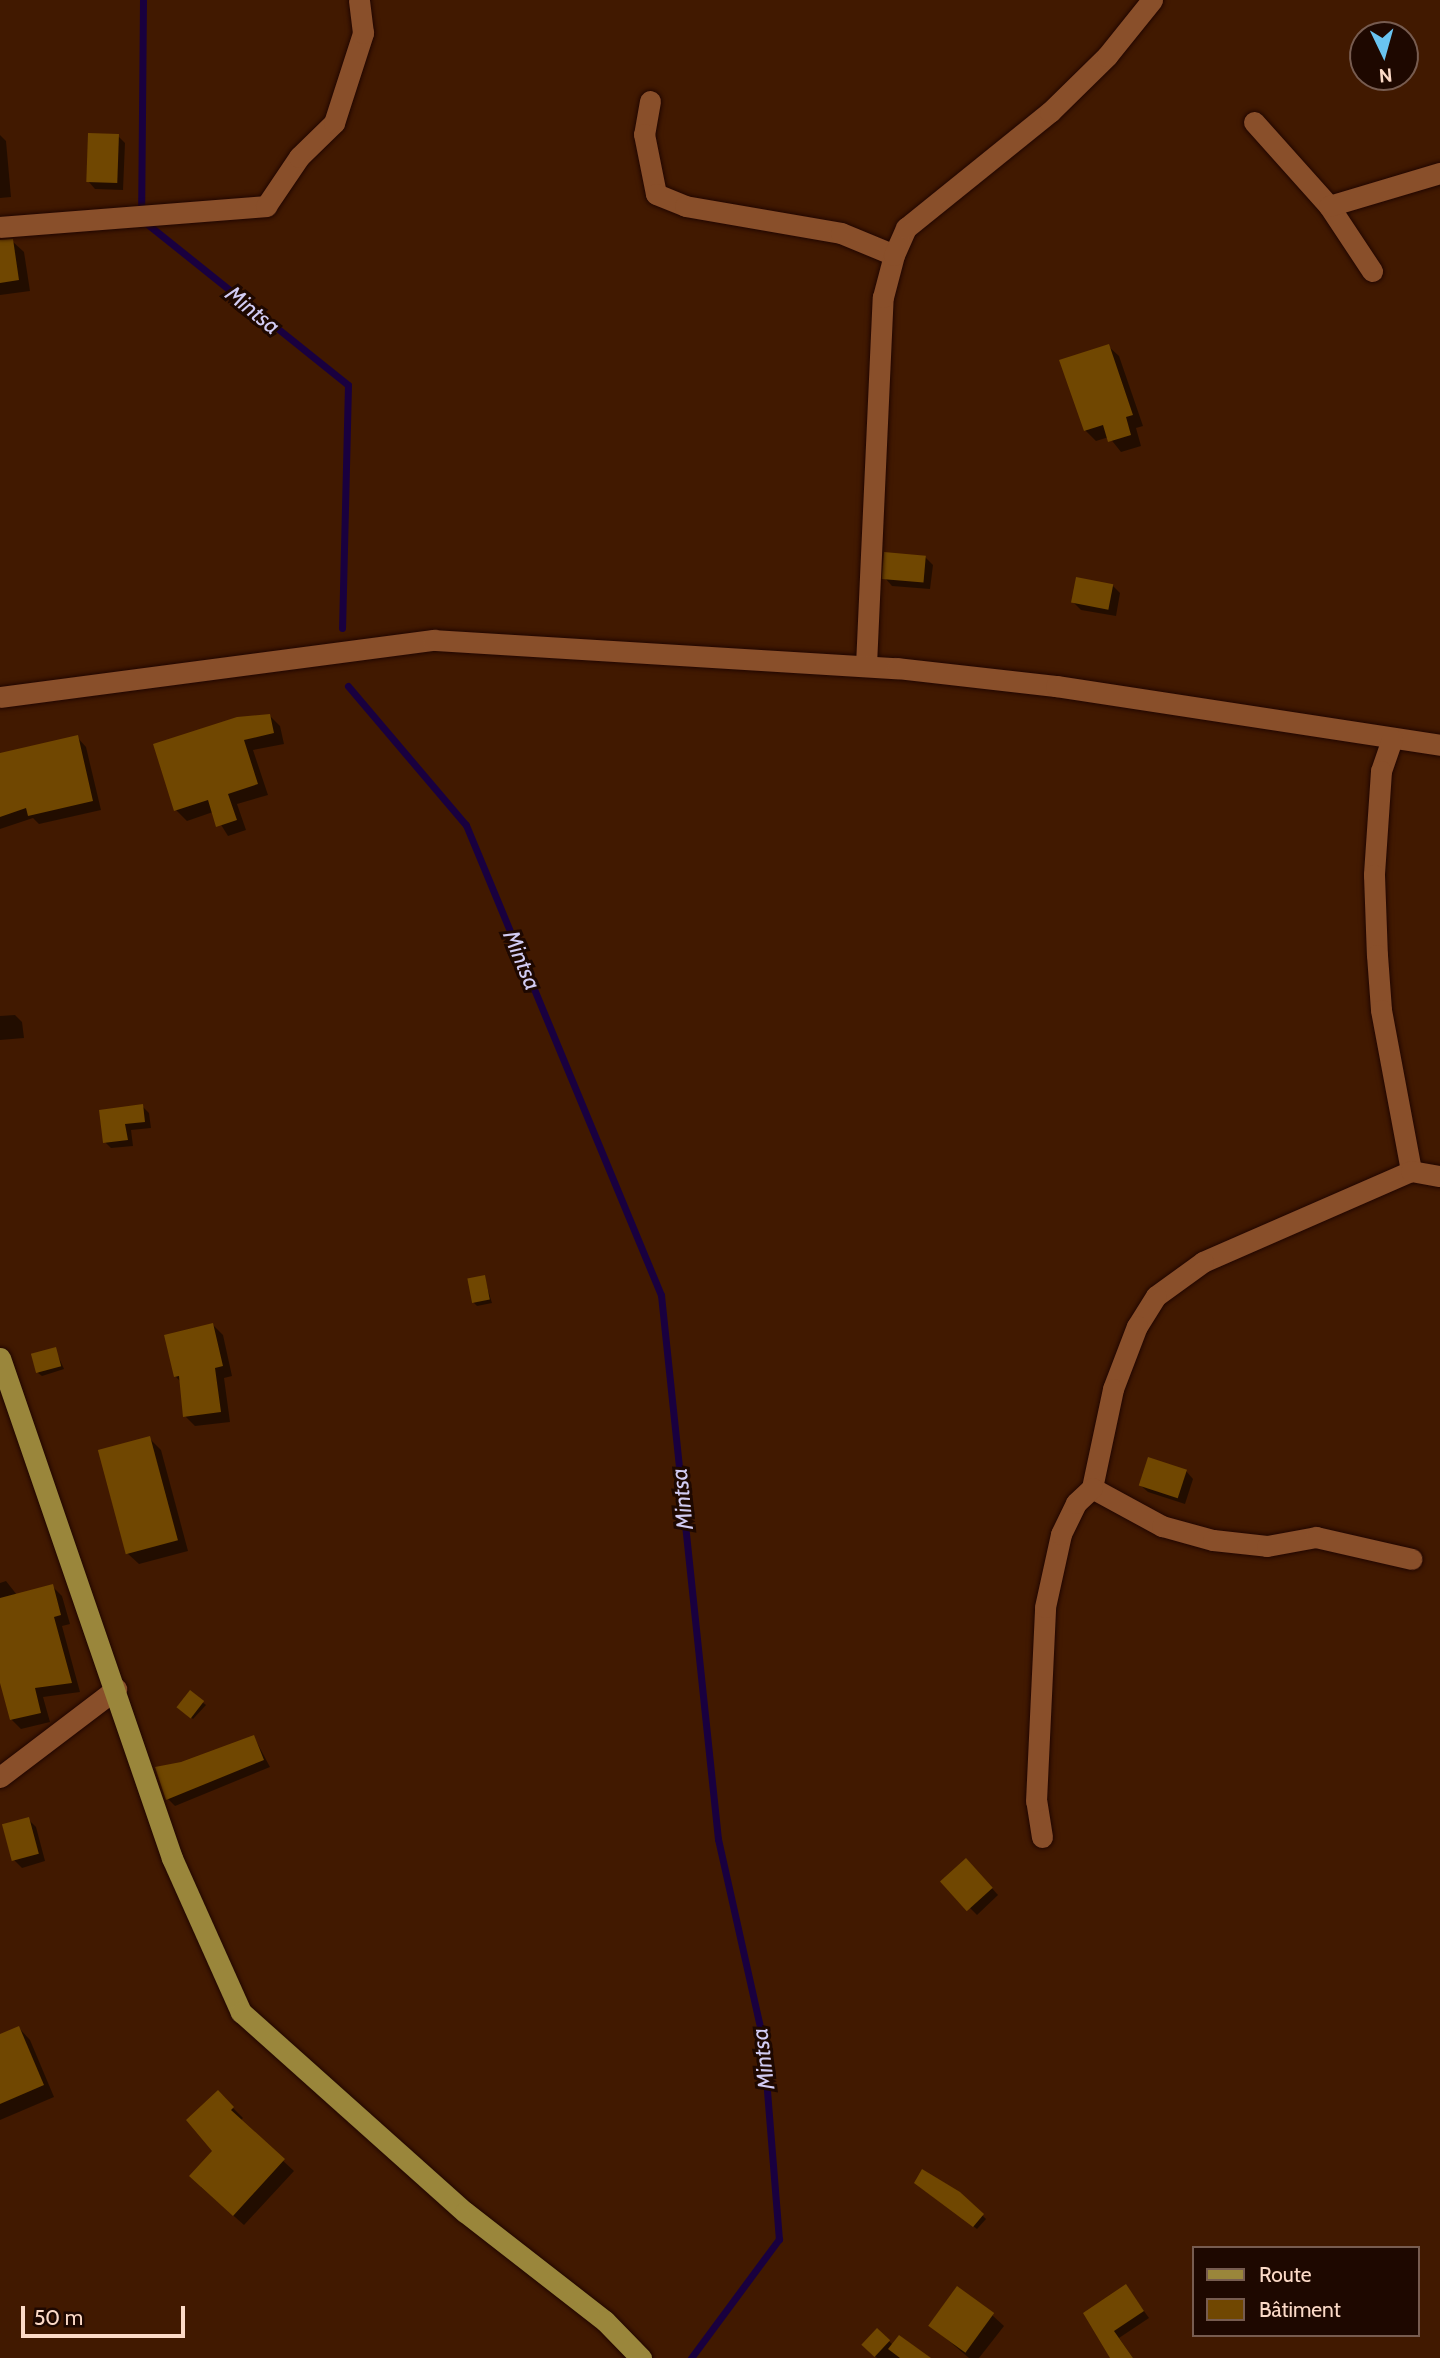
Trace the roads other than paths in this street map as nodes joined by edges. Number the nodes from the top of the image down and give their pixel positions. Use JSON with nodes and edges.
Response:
{"nodes":[{"id":1,"x":359,"y":0,"type":"edge"},
{"id":2,"x":1152,"y":0,"type":"edge"},
{"id":3,"x":650,"y":101,"type":"dead end"},
{"id":4,"x":1254,"y":122,"type":"dead end"},
{"id":5,"x":1440,"y":173,"type":"edge"},
{"id":6,"x":1329,"y":205,"type":"junction"},
{"id":7,"x":0,"y":227,"type":"edge"},
{"id":8,"x":894,"y":254,"type":"junction"},
{"id":9,"x":1373,"y":271,"type":"dead end"},
{"id":10,"x":866,"y":665,"type":"junction"},
{"id":11,"x":0,"y":697,"type":"edge"},
{"id":12,"x":1392,"y":739,"type":"junction"},
{"id":13,"x":1440,"y":746,"type":"edge"},
{"id":14,"x":1410,"y":1171,"type":"junction"},
{"id":15,"x":1440,"y":1176,"type":"edge"},
{"id":16,"x":0,"y":1358,"type":"edge"},
{"id":17,"x":1092,"y":1488,"type":"junction"},
{"id":18,"x":1412,"y":1559,"type":"dead end"},
{"id":19,"x":116,"y":1689,"type":"junction"},
{"id":20,"x":0,"y":1777,"type":"edge"},
{"id":21,"x":1042,"y":1837,"type":"dead end"},
{"id":22,"x":641,"y":2358,"type":"edge"}],
"edges":[{"from":1,"to":7,"type":"street"},
{"from":2,"to":8,"type":"street"},
{"from":3,"to":8,"type":"street"},
{"from":4,"to":6,"type":"street"},
{"from":5,"to":6,"type":"street"},
{"from":6,"to":9,"type":"street"},
{"from":8,"to":10,"type":"street"},
{"from":10,"to":11,"type":"street"},
{"from":10,"to":12,"type":"street"},
{"from":12,"to":13,"type":"street"},
{"from":12,"to":14,"type":"street"},
{"from":14,"to":15,"type":"street"},
{"from":14,"to":17,"type":"street"},
{"from":16,"to":19,"type":"main road"},
{"from":17,"to":18,"type":"street"},
{"from":17,"to":21,"type":"street"},
{"from":19,"to":20,"type":"street"},
{"from":19,"to":22,"type":"main road"}]}
